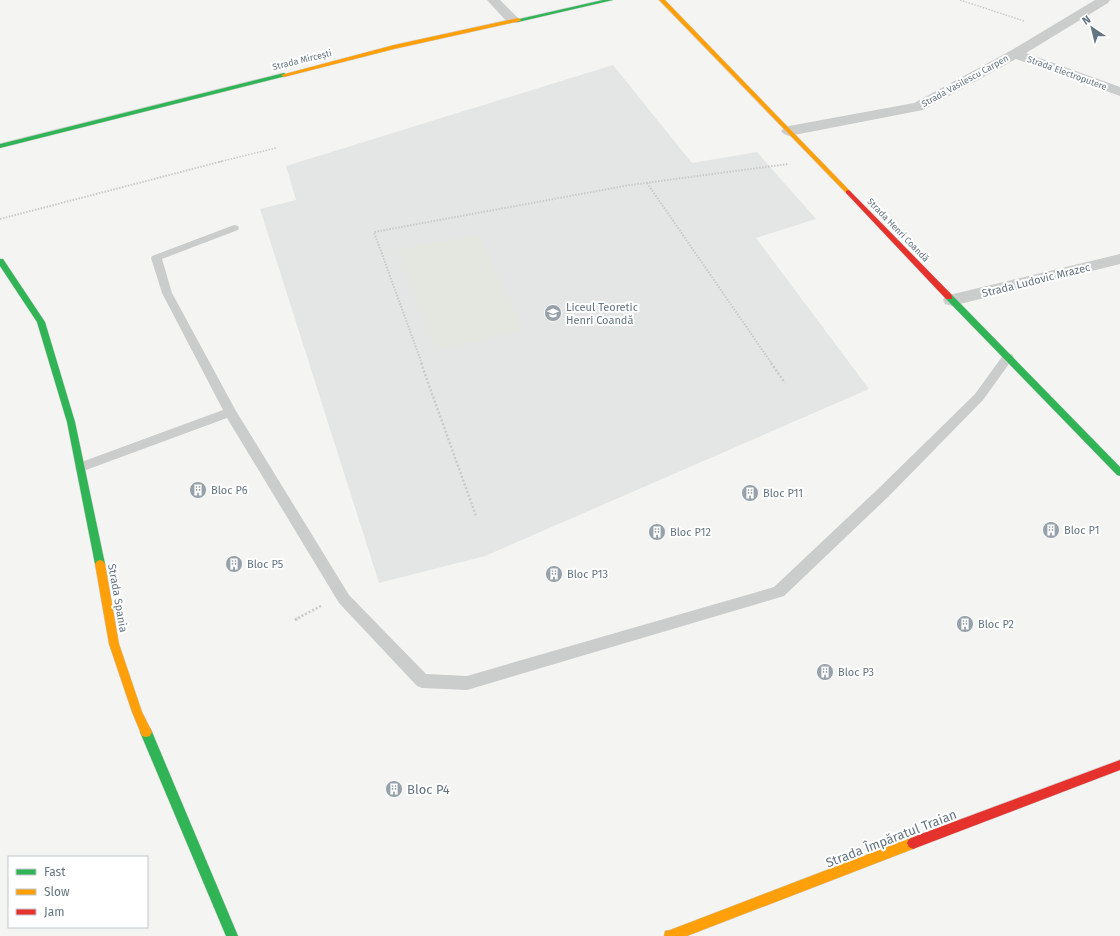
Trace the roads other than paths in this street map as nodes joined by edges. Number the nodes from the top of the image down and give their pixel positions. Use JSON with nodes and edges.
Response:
{"nodes":[{"id":1,"x":493,"y":0,"type":"edge"},
{"id":2,"x":610,"y":0,"type":"edge"},
{"id":3,"x":662,"y":0,"type":"edge"},
{"id":4,"x":1104,"y":0,"type":"edge"},
{"id":5,"x":513,"y":20,"type":"junction"},
{"id":6,"x":1015,"y":54,"type":"junction"},
{"id":7,"x":1120,"y":92,"type":"edge"},
{"id":8,"x":789,"y":131,"type":"junction"},
{"id":9,"x":0,"y":146,"type":"edge"},
{"id":10,"x":234,"y":228,"type":"dead end"},
{"id":11,"x":1120,"y":259,"type":"edge"},
{"id":12,"x":0,"y":260,"type":"edge"},
{"id":13,"x":952,"y":300,"type":"junction"},
{"id":14,"x":1008,"y":357,"type":"junction"},
{"id":15,"x":230,"y":412,"type":"junction"},
{"id":16,"x":81,"y":467,"type":"junction"},
{"id":17,"x":1120,"y":473,"type":"edge"},
{"id":18,"x":1120,"y":765,"type":"edge"},
{"id":19,"x":232,"y":936,"type":"edge"},
{"id":20,"x":670,"y":936,"type":"edge"}],
"edges":[{"from":1,"to":5,"type":"street"},
{"from":2,"to":5,"type":"street","name":"Strada Mircești"},
{"from":3,"to":8,"type":"street","name":"Strada Henri Coandă"},
{"from":4,"to":6,"type":"street","name":"Strada Vasilescu Carpen"},
{"from":5,"to":9,"type":"street","name":"Strada Mircești"},
{"from":6,"to":7,"type":"street","name":"Strada Electroputere"},
{"from":6,"to":8,"type":"street","name":"Strada Vasilescu Carpen"},
{"from":8,"to":13,"type":"street","name":"Strada Henri Coandă"},
{"from":10,"to":15,"type":"lane"},
{"from":11,"to":13,"type":"street","name":"Strada Ludovic Mrazec"},
{"from":12,"to":16,"type":"street","name":"Strada Spania"},
{"from":13,"to":14,"type":"street","name":"Strada Henri Coandă"},
{"from":14,"to":15,"type":"lane"},
{"from":14,"to":17,"type":"street","name":"Strada Henri Coandă"},
{"from":15,"to":16,"type":"lane"},
{"from":16,"to":19,"type":"street","name":"Strada Spania"},
{"from":18,"to":20,"type":"street","name":"Strada Împăratul Traian"}]}
